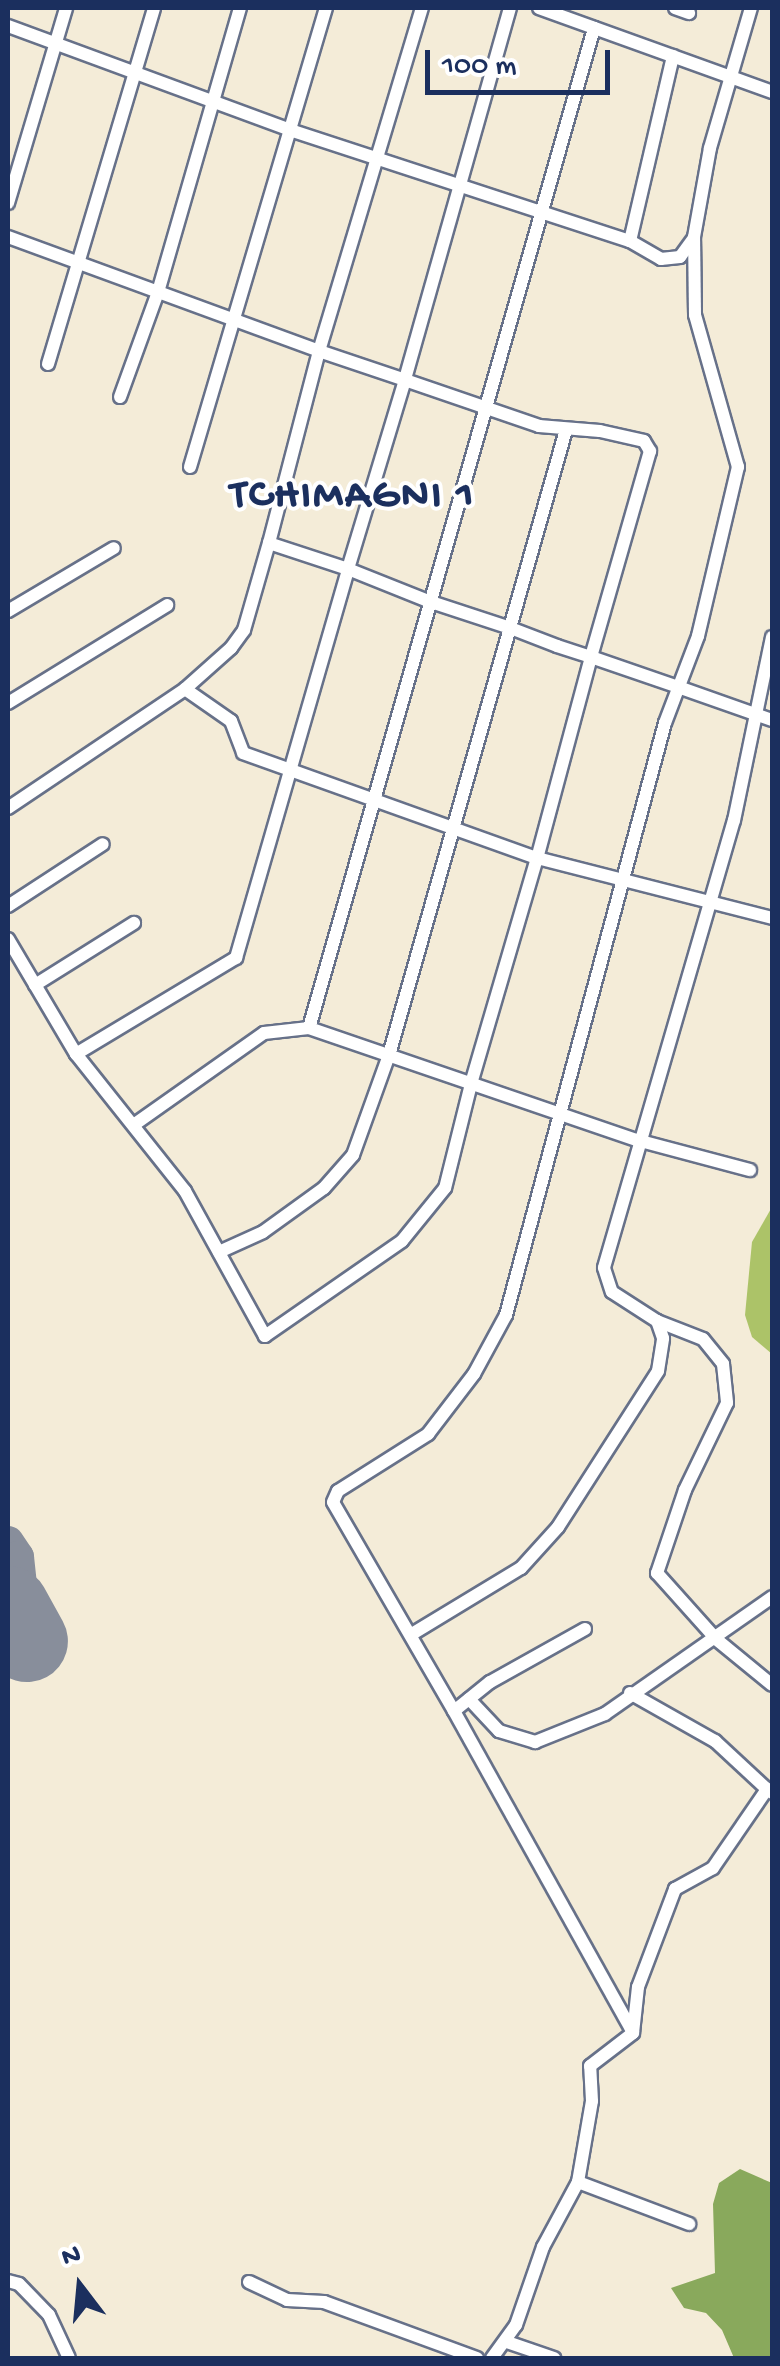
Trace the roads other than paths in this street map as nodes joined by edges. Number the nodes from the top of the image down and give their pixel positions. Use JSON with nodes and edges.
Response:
{"nodes":[{"id":1,"x":66,"y":8,"type":"edge"},
{"id":2,"x":154,"y":8,"type":"edge"},
{"id":3,"x":240,"y":8,"type":"edge"},
{"id":4,"x":326,"y":8,"type":"edge"},
{"id":5,"x":422,"y":8,"type":"edge"},
{"id":6,"x":510,"y":8,"type":"edge"},
{"id":7,"x":539,"y":8,"type":"edge"},
{"id":8,"x":751,"y":8,"type":"edge"},
{"id":9,"x":8,"y":26,"type":"edge"},
{"id":10,"x":594,"y":28,"type":"junction"},
{"id":11,"x":55,"y":45,"type":"junction"},
{"id":12,"x":673,"y":56,"type":"junction"},
{"id":13,"x":133,"y":74,"type":"junction"},
{"id":14,"x":732,"y":77,"type":"junction"},
{"id":15,"x":772,"y":92,"type":"edge"},
{"id":16,"x":213,"y":101,"type":"junction"},
{"id":17,"x":293,"y":131,"type":"junction"},
{"id":18,"x":377,"y":157,"type":"junction"},
{"id":19,"x":458,"y":188,"type":"junction"},
{"id":20,"x":8,"y":203,"type":"edge"},
{"id":21,"x":540,"y":216,"type":"junction"},
{"id":22,"x":8,"y":237,"type":"edge"},
{"id":23,"x":694,"y":237,"type":"junction"},
{"id":24,"x":630,"y":241,"type":"junction"},
{"id":25,"x":77,"y":262,"type":"junction"},
{"id":26,"x":158,"y":292,"type":"junction"},
{"id":27,"x":237,"y":321,"type":"junction"},
{"id":28,"x":319,"y":351,"type":"junction"},
{"id":29,"x":48,"y":364,"type":"dead end"},
{"id":30,"x":405,"y":380,"type":"junction"},
{"id":31,"x":120,"y":396,"type":"dead end"},
{"id":32,"x":486,"y":408,"type":"junction"},
{"id":33,"x":566,"y":430,"type":"junction"},
{"id":34,"x":190,"y":466,"type":"dead end"},
{"id":35,"x":269,"y":543,"type":"junction"},
{"id":36,"x":114,"y":548,"type":"dead end"},
{"id":37,"x":348,"y":569,"type":"junction"},
{"id":38,"x":428,"y":601,"type":"junction"},
{"id":39,"x":166,"y":605,"type":"dead end"},
{"id":40,"x":8,"y":610,"type":"edge"},
{"id":41,"x":513,"y":629,"type":"junction"},
{"id":42,"x":772,"y":637,"type":"edge"},
{"id":43,"x":591,"y":658,"type":"junction"},
{"id":44,"x":681,"y":688,"type":"junction"},
{"id":45,"x":185,"y":689,"type":"junction"},
{"id":46,"x":8,"y":703,"type":"edge"},
{"id":47,"x":766,"y":718,"type":"edge"},
{"id":48,"x":292,"y":768,"type":"junction"},
{"id":49,"x":374,"y":798,"type":"junction"},
{"id":50,"x":8,"y":808,"type":"edge"},
{"id":51,"x":454,"y":828,"type":"junction"},
{"id":52,"x":102,"y":844,"type":"dead end"},
{"id":53,"x":537,"y":858,"type":"junction"},
{"id":54,"x":625,"y":883,"type":"junction"},
{"id":55,"x":709,"y":905,"type":"junction"},
{"id":56,"x":8,"y":906,"type":"edge"},
{"id":57,"x":772,"y":918,"type":"edge"},
{"id":58,"x":134,"y":924,"type":"dead end"},
{"id":59,"x":8,"y":938,"type":"edge"},
{"id":60,"x":35,"y":985,"type":"junction"},
{"id":61,"x":309,"y":1028,"type":"junction"},
{"id":62,"x":76,"y":1054,"type":"junction"},
{"id":63,"x":389,"y":1054,"type":"junction"},
{"id":64,"x":472,"y":1080,"type":"junction"},
{"id":65,"x":558,"y":1110,"type":"junction"},
{"id":66,"x":134,"y":1124,"type":"junction"},
{"id":67,"x":637,"y":1140,"type":"junction"},
{"id":68,"x":750,"y":1170,"type":"dead end"},
{"id":69,"x":220,"y":1252,"type":"junction"},
{"id":70,"x":658,"y":1321,"type":"junction"},
{"id":71,"x":772,"y":1597,"type":"edge"},
{"id":72,"x":585,"y":1629,"type":"dead end"},
{"id":73,"x":412,"y":1634,"type":"junction"},
{"id":74,"x":716,"y":1639,"type":"junction"},
{"id":75,"x":772,"y":1685,"type":"edge"},
{"id":76,"x":630,"y":1693,"type":"junction"},
{"id":77,"x":469,"y":1699,"type":"junction"},
{"id":78,"x":454,"y":1711,"type":"junction"},
{"id":79,"x":770,"y":1792,"type":"edge"},
{"id":80,"x":634,"y":2033,"type":"junction"},
{"id":81,"x":578,"y":2182,"type":"junction"},
{"id":82,"x":690,"y":2224,"type":"dead end"},
{"id":83,"x":8,"y":2281,"type":"edge"},
{"id":84,"x":249,"y":2282,"type":"dead end"},
{"id":85,"x":508,"y":2342,"type":"junction"},
{"id":86,"x":70,"y":2358,"type":"edge"},
{"id":87,"x":478,"y":2358,"type":"edge"},
{"id":88,"x":492,"y":2358,"type":"edge"},
{"id":89,"x":554,"y":2358,"type":"edge"}],
"edges":[{"from":1,"to":11,"type":"street"},
{"from":2,"to":13,"type":"street"},
{"from":3,"to":16,"type":"street"},
{"from":4,"to":17,"type":"street"},
{"from":5,"to":18,"type":"street"},
{"from":6,"to":19,"type":"street"},
{"from":7,"to":10,"type":"street"},
{"from":8,"to":14,"type":"street"},
{"from":9,"to":11,"type":"street"},
{"from":10,"to":12,"type":"street"},
{"from":10,"to":21,"type":"street"},
{"from":11,"to":13,"type":"street"},
{"from":11,"to":20,"type":"street"},
{"from":12,"to":14,"type":"street"},
{"from":12,"to":24,"type":"street"},
{"from":13,"to":16,"type":"street"},
{"from":13,"to":25,"type":"street"},
{"from":14,"to":15,"type":"street"},
{"from":14,"to":23,"type":"street"},
{"from":16,"to":17,"type":"street"},
{"from":16,"to":26,"type":"street"},
{"from":17,"to":18,"type":"street"},
{"from":17,"to":27,"type":"street"},
{"from":18,"to":19,"type":"street"},
{"from":18,"to":28,"type":"street"},
{"from":19,"to":21,"type":"street"},
{"from":19,"to":30,"type":"street"},
{"from":21,"to":24,"type":"street"},
{"from":21,"to":32,"type":"street"},
{"from":22,"to":25,"type":"street"},
{"from":23,"to":24,"type":"street"},
{"from":23,"to":44,"type":"street"},
{"from":25,"to":26,"type":"street"},
{"from":25,"to":29,"type":"street"},
{"from":26,"to":27,"type":"street"},
{"from":26,"to":31,"type":"street"},
{"from":27,"to":28,"type":"street"},
{"from":27,"to":34,"type":"street"},
{"from":28,"to":30,"type":"street"},
{"from":28,"to":35,"type":"street"},
{"from":30,"to":32,"type":"street"},
{"from":30,"to":37,"type":"street"},
{"from":32,"to":33,"type":"street"},
{"from":32,"to":38,"type":"street"},
{"from":33,"to":41,"type":"street"},
{"from":33,"to":43,"type":"street"},
{"from":35,"to":37,"type":"street"},
{"from":35,"to":45,"type":"street"},
{"from":36,"to":40,"type":"street"},
{"from":37,"to":38,"type":"street"},
{"from":37,"to":48,"type":"street"},
{"from":38,"to":41,"type":"street"},
{"from":38,"to":49,"type":"street"},
{"from":39,"to":46,"type":"street"},
{"from":41,"to":43,"type":"street"},
{"from":41,"to":51,"type":"street"},
{"from":42,"to":47,"type":"street"},
{"from":43,"to":44,"type":"street"},
{"from":43,"to":53,"type":"street"},
{"from":44,"to":47,"type":"street"},
{"from":44,"to":54,"type":"street"},
{"from":45,"to":48,"type":"street"},
{"from":45,"to":50,"type":"street"},
{"from":47,"to":55,"type":"street"},
{"from":48,"to":49,"type":"street"},
{"from":48,"to":62,"type":"street"},
{"from":49,"to":51,"type":"street"},
{"from":49,"to":61,"type":"street"},
{"from":51,"to":53,"type":"street"},
{"from":51,"to":63,"type":"street"},
{"from":52,"to":56,"type":"street"},
{"from":53,"to":54,"type":"street"},
{"from":53,"to":64,"type":"street"},
{"from":54,"to":55,"type":"street"},
{"from":54,"to":65,"type":"street"},
{"from":55,"to":57,"type":"street"},
{"from":55,"to":67,"type":"street"},
{"from":58,"to":60,"type":"street"},
{"from":59,"to":60,"type":"street"},
{"from":60,"to":62,"type":"street"},
{"from":61,"to":63,"type":"street"},
{"from":61,"to":66,"type":"street"},
{"from":62,"to":66,"type":"street"},
{"from":63,"to":64,"type":"street"},
{"from":63,"to":69,"type":"street"},
{"from":64,"to":65,"type":"street"},
{"from":64,"to":69,"type":"street"},
{"from":65,"to":67,"type":"street"},
{"from":65,"to":73,"type":"street"},
{"from":66,"to":69,"type":"street"},
{"from":67,"to":68,"type":"street"},
{"from":67,"to":70,"type":"street"},
{"from":70,"to":73,"type":"street"},
{"from":70,"to":74,"type":"street"},
{"from":71,"to":74,"type":"street"},
{"from":72,"to":77,"type":"street"},
{"from":73,"to":78,"type":"street"},
{"from":74,"to":75,"type":"street"},
{"from":74,"to":76,"type":"street"},
{"from":76,"to":77,"type":"street"},
{"from":76,"to":79,"type":"street"},
{"from":77,"to":78,"type":"street"},
{"from":78,"to":80,"type":"street"},
{"from":79,"to":80,"type":"street"},
{"from":80,"to":81,"type":"street"},
{"from":81,"to":82,"type":"street"},
{"from":81,"to":85,"type":"street"},
{"from":83,"to":86,"type":"street"},
{"from":84,"to":87,"type":"street"},
{"from":85,"to":88,"type":"street"},
{"from":85,"to":89,"type":"street"}]}
